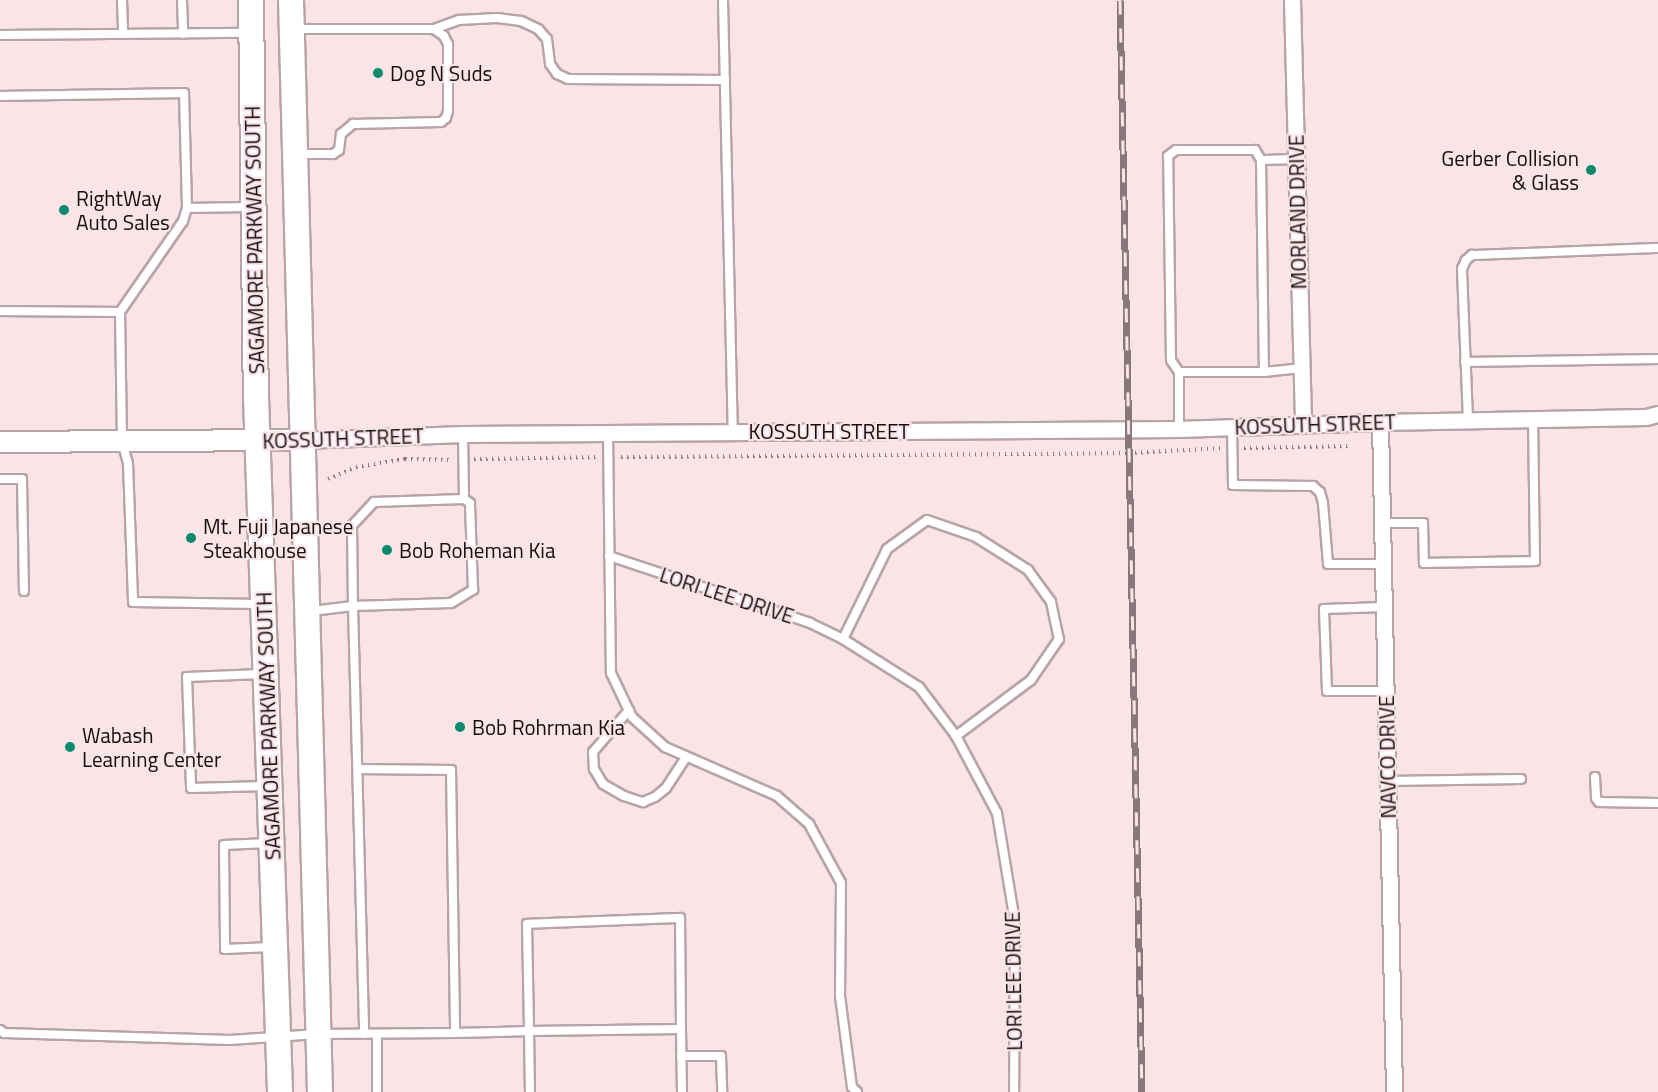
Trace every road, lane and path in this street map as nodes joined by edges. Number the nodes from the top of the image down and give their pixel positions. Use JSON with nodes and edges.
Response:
{"nodes":[{"id":1,"x":122,"y":0,"type":"edge"},
{"id":2,"x":182,"y":0,"type":"edge"},
{"id":3,"x":251,"y":0,"type":"edge"},
{"id":4,"x":291,"y":0,"type":"edge"},
{"id":5,"x":723,"y":0,"type":"edge"},
{"id":6,"x":1292,"y":0,"type":"edge"},
{"id":7,"x":291,"y":28,"type":"junction"},
{"id":8,"x":434,"y":28,"type":"junction"},
{"id":9,"x":251,"y":33,"type":"junction"},
{"id":10,"x":123,"y":34,"type":"junction"},
{"id":11,"x":183,"y":34,"type":"junction"},
{"id":12,"x":0,"y":35,"type":"edge"},
{"id":13,"x":724,"y":80,"type":"junction"},
{"id":14,"x":0,"y":96,"type":"edge"},
{"id":15,"x":295,"y":154,"type":"junction"},
{"id":16,"x":1296,"y":159,"type":"junction"},
{"id":17,"x":1261,"y":160,"type":"junction"},
{"id":18,"x":254,"y":207,"type":"junction"},
{"id":19,"x":187,"y":208,"type":"junction"},
{"id":20,"x":1658,"y":248,"type":"edge"},
{"id":21,"x":0,"y":311,"type":"edge"},
{"id":22,"x":120,"y":312,"type":"junction"},
{"id":23,"x":1658,"y":359,"type":"edge"},
{"id":24,"x":1465,"y":362,"type":"junction"},
{"id":25,"x":1301,"y":368,"type":"junction"},
{"id":26,"x":1179,"y":372,"type":"junction"},
{"id":27,"x":1264,"y":372,"type":"junction"},
{"id":28,"x":1658,"y":414,"type":"edge"},
{"id":29,"x":1533,"y":419,"type":"junction"},
{"id":30,"x":1468,"y":420,"type":"junction"},
{"id":31,"x":1380,"y":422,"type":"junction"},
{"id":32,"x":1303,"y":424,"type":"junction"},
{"id":33,"x":1232,"y":427,"type":"junction"},
{"id":34,"x":1179,"y":429,"type":"junction"},
{"id":35,"x":734,"y":432,"type":"junction"},
{"id":36,"x":463,"y":434,"type":"junction"},
{"id":37,"x":608,"y":434,"type":"junction"},
{"id":38,"x":257,"y":440,"type":"junction"},
{"id":39,"x":302,"y":440,"type":"junction"},
{"id":40,"x":0,"y":441,"type":"edge"},
{"id":41,"x":123,"y":441,"type":"junction"},
{"id":42,"x":1352,"y":446,"type":"dead end"},
{"id":43,"x":1232,"y":448,"type":"junction"},
{"id":44,"x":622,"y":457,"type":"dead end"},
{"id":45,"x":0,"y":479,"type":"edge"},
{"id":46,"x":464,"y":499,"type":"junction"},
{"id":47,"x":1382,"y":523,"type":"junction"},
{"id":48,"x":609,"y":556,"type":"junction"},
{"id":49,"x":1383,"y":564,"type":"junction"},
{"id":50,"x":24,"y":591,"type":"dead end"},
{"id":51,"x":264,"y":604,"type":"junction"},
{"id":52,"x":353,"y":606,"type":"junction"},
{"id":53,"x":1384,"y":607,"type":"junction"},
{"id":54,"x":306,"y":611,"type":"junction"},
{"id":55,"x":843,"y":639,"type":"junction"},
{"id":56,"x":267,"y":674,"type":"junction"},
{"id":57,"x":1386,"y":691,"type":"junction"},
{"id":58,"x":629,"y":710,"type":"junction"},
{"id":59,"x":957,"y":736,"type":"junction"},
{"id":60,"x":686,"y":757,"type":"junction"},
{"id":61,"x":358,"y":769,"type":"junction"},
{"id":62,"x":1595,"y":777,"type":"dead end"},
{"id":63,"x":1521,"y":779,"type":"dead end"},
{"id":64,"x":1388,"y":781,"type":"junction"},
{"id":65,"x":270,"y":786,"type":"junction"},
{"id":66,"x":1658,"y":804,"type":"edge"},
{"id":67,"x":272,"y":843,"type":"junction"},
{"id":68,"x":275,"y":947,"type":"junction"},
{"id":69,"x":681,"y":1029,"type":"junction"},
{"id":70,"x":0,"y":1030,"type":"edge"},
{"id":71,"x":529,"y":1031,"type":"junction"},
{"id":72,"x":454,"y":1033,"type":"junction"},
{"id":73,"x":364,"y":1034,"type":"junction"},
{"id":74,"x":376,"y":1034,"type":"junction"},
{"id":75,"x":318,"y":1035,"type":"junction"},
{"id":76,"x":278,"y":1036,"type":"junction"},
{"id":77,"x":681,"y":1056,"type":"junction"},
{"id":78,"x":852,"y":1090,"type":"edge"},
{"id":79,"x":280,"y":1092,"type":"edge"},
{"id":80,"x":320,"y":1092,"type":"edge"},
{"id":81,"x":377,"y":1092,"type":"edge"},
{"id":82,"x":531,"y":1092,"type":"edge"},
{"id":83,"x":682,"y":1092,"type":"edge"},
{"id":84,"x":722,"y":1092,"type":"edge"},
{"id":85,"x":1014,"y":1092,"type":"edge"},
{"id":86,"x":1394,"y":1092,"type":"edge"}],
"edges":[{"from":1,"to":10,"type":"lane"},
{"from":2,"to":11,"type":"lane"},
{"from":3,"to":9,"type":"main road","name":"SAGAMORE PARKWAY SOUTH"},
{"from":4,"to":7,"type":"main road","name":"SAGAMORE PARKWAY SOUTH"},
{"from":5,"to":13,"type":"lane"},
{"from":6,"to":16,"type":"street","name":"MORLAND DRIVE"},
{"from":7,"to":8,"type":"lane"},
{"from":7,"to":15,"type":"main road","name":"SAGAMORE PARKWAY SOUTH"},
{"from":8,"to":13,"type":"lane"},
{"from":8,"to":15,"type":"lane"},
{"from":9,"to":11,"type":"lane"},
{"from":9,"to":18,"type":"main road","name":"SAGAMORE PARKWAY SOUTH"},
{"from":10,"to":11,"type":"lane"},
{"from":10,"to":12,"type":"lane"},
{"from":13,"to":35,"type":"lane"},
{"from":14,"to":19,"type":"lane"},
{"from":15,"to":39,"type":"main road","name":"SAGAMORE PARKWAY SOUTH"},
{"from":16,"to":17,"type":"lane"},
{"from":16,"to":25,"type":"street","name":"MORLAND DRIVE"},
{"from":17,"to":26,"type":"lane"},
{"from":17,"to":27,"type":"lane"},
{"from":18,"to":19,"type":"lane"},
{"from":18,"to":38,"type":"main road","name":"SAGAMORE PARKWAY SOUTH"},
{"from":19,"to":22,"type":"lane"},
{"from":20,"to":24,"type":"lane"},
{"from":21,"to":22,"type":"lane"},
{"from":22,"to":41,"type":"lane"},
{"from":23,"to":24,"type":"lane"},
{"from":24,"to":30,"type":"lane"},
{"from":25,"to":27,"type":"lane"},
{"from":25,"to":32,"type":"street","name":"MORLAND DRIVE"},
{"from":26,"to":27,"type":"lane"},
{"from":26,"to":34,"type":"lane"},
{"from":28,"to":29,"type":"street","name":"KOSSUTH STREET"},
{"from":29,"to":30,"type":"street","name":"KOSSUTH STREET"},
{"from":29,"to":47,"type":"lane"},
{"from":30,"to":31,"type":"street","name":"KOSSUTH STREET"},
{"from":31,"to":32,"type":"street","name":"KOSSUTH STREET"},
{"from":31,"to":47,"type":"street","name":"NAVCO DRIVE"},
{"from":32,"to":33,"type":"street","name":"KOSSUTH STREET"},
{"from":33,"to":34,"type":"street","name":"KOSSUTH STREET"},
{"from":33,"to":43,"type":"lane"},
{"from":34,"to":35,"type":"street","name":"KOSSUTH STREET"},
{"from":35,"to":37,"type":"street","name":"KOSSUTH STREET"},
{"from":36,"to":37,"type":"street","name":"KOSSUTH STREET"},
{"from":36,"to":39,"type":"street","name":"KOSSUTH STREET"},
{"from":36,"to":46,"type":"lane"},
{"from":37,"to":48,"type":"lane"},
{"from":38,"to":39,"type":"street","name":"KOSSUTH STREET"},
{"from":38,"to":41,"type":"street","name":"KOSSUTH STREET"},
{"from":38,"to":51,"type":"main road","name":"SAGAMORE PARKWAY SOUTH"},
{"from":39,"to":54,"type":"main road","name":"SAGAMORE PARKWAY SOUTH"},
{"from":40,"to":41,"type":"street","name":"KOSSUTH STREET"},
{"from":41,"to":51,"type":"lane"},
{"from":42,"to":43,"type":"path"},
{"from":43,"to":44,"type":"path"},
{"from":43,"to":49,"type":"lane"},
{"from":45,"to":50,"type":"lane"},
{"from":46,"to":52,"type":"lane"},
{"from":46,"to":52,"type":"lane"},
{"from":47,"to":49,"type":"street","name":"NAVCO DRIVE"},
{"from":48,"to":55,"type":"lane","name":"LORI LEE DRIVE"},
{"from":48,"to":58,"type":"lane"},
{"from":49,"to":53,"type":"street","name":"NAVCO DRIVE"},
{"from":51,"to":56,"type":"main road","name":"SAGAMORE PARKWAY SOUTH"},
{"from":52,"to":54,"type":"lane"},
{"from":52,"to":61,"type":"lane"},
{"from":53,"to":57,"type":"street","name":"NAVCO DRIVE"},
{"from":53,"to":57,"type":"lane"},
{"from":54,"to":75,"type":"main road","name":"SAGAMORE PARKWAY SOUTH"},
{"from":55,"to":59,"type":"lane","name":"LORI LEE DRIVE"},
{"from":55,"to":59,"type":"lane"},
{"from":56,"to":65,"type":"main road","name":"SAGAMORE PARKWAY SOUTH"},
{"from":56,"to":65,"type":"lane"},
{"from":57,"to":64,"type":"street","name":"NAVCO DRIVE"},
{"from":58,"to":60,"type":"lane"},
{"from":58,"to":60,"type":"lane"},
{"from":59,"to":85,"type":"lane","name":"LORI LEE DRIVE"},
{"from":60,"to":78,"type":"lane"},
{"from":61,"to":72,"type":"lane"},
{"from":61,"to":73,"type":"lane"},
{"from":62,"to":66,"type":"lane"},
{"from":63,"to":64,"type":"lane"},
{"from":64,"to":86,"type":"street","name":"NAVCO DRIVE"},
{"from":65,"to":67,"type":"main road","name":"SAGAMORE PARKWAY SOUTH"},
{"from":67,"to":68,"type":"main road","name":"SAGAMORE PARKWAY SOUTH"},
{"from":67,"to":68,"type":"lane"},
{"from":68,"to":76,"type":"main road","name":"SAGAMORE PARKWAY SOUTH"},
{"from":69,"to":71,"type":"lane"},
{"from":69,"to":71,"type":"lane"},
{"from":69,"to":77,"type":"lane"},
{"from":70,"to":76,"type":"lane"},
{"from":71,"to":72,"type":"lane"},
{"from":71,"to":82,"type":"lane"},
{"from":72,"to":74,"type":"lane"},
{"from":73,"to":74,"type":"lane"},
{"from":73,"to":75,"type":"lane"},
{"from":74,"to":81,"type":"lane"},
{"from":75,"to":76,"type":"lane"},
{"from":75,"to":80,"type":"main road","name":"SAGAMORE PARKWAY SOUTH"},
{"from":76,"to":79,"type":"main road","name":"SAGAMORE PARKWAY SOUTH"},
{"from":77,"to":83,"type":"lane"},
{"from":77,"to":84,"type":"lane"}]}
